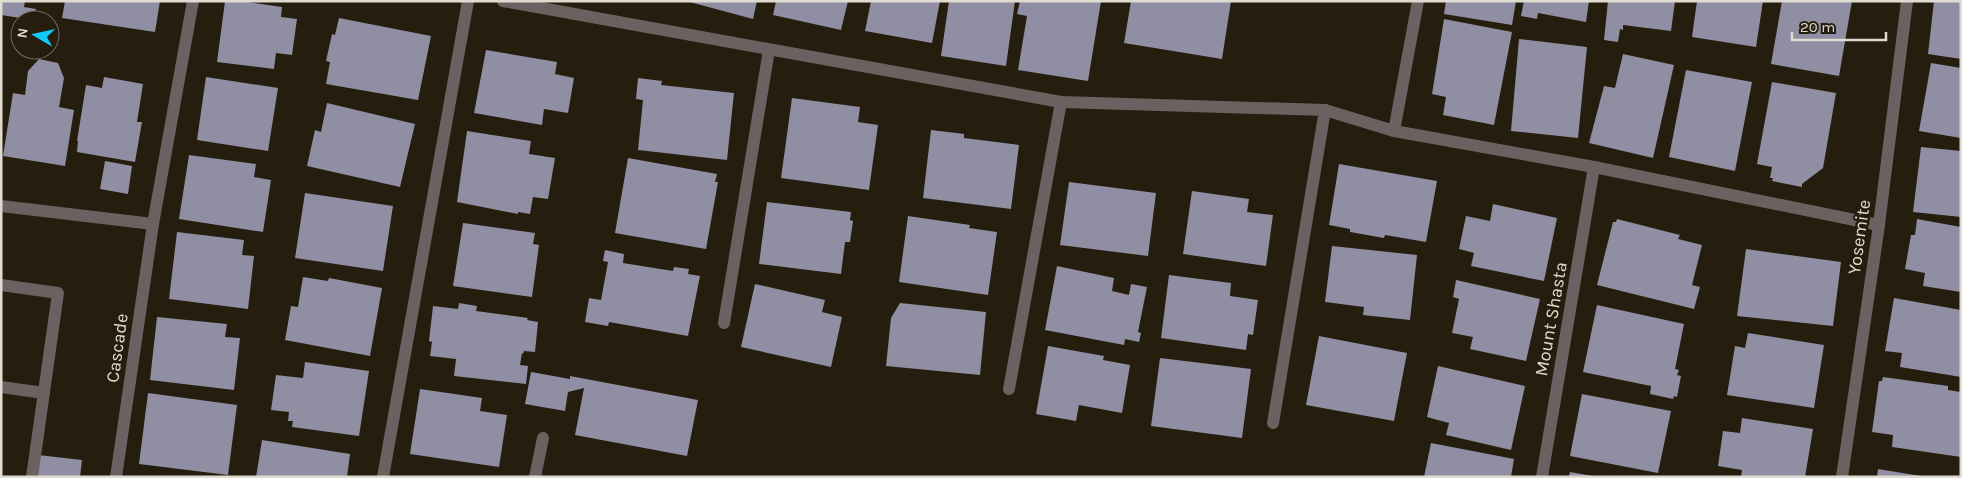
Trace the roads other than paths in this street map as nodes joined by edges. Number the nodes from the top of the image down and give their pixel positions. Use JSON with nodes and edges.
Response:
{"nodes":[{"id":1,"x":193,"y":1,"type":"edge"},
{"id":2,"x":468,"y":1,"type":"edge"},
{"id":3,"x":503,"y":1,"type":"edge"},
{"id":4,"x":1418,"y":1,"type":"edge"},
{"id":5,"x":1908,"y":1,"type":"edge"},
{"id":6,"x":769,"y":50,"type":"junction"},
{"id":7,"x":1060,"y":102,"type":"junction"},
{"id":8,"x":1325,"y":110,"type":"junction"},
{"id":9,"x":1394,"y":131,"type":"junction"},
{"id":10,"x":1594,"y":167,"type":"junction"},
{"id":11,"x":1,"y":206,"type":"edge"},
{"id":12,"x":154,"y":224,"type":"junction"},
{"id":13,"x":1878,"y":225,"type":"junction"},
{"id":14,"x":1,"y":284,"type":"edge"},
{"id":15,"x":724,"y":323,"type":"dead end"},
{"id":16,"x":1,"y":387,"type":"edge"},
{"id":17,"x":1009,"y":389,"type":"dead end"},
{"id":18,"x":44,"y":393,"type":"junction"},
{"id":19,"x":1274,"y":423,"type":"dead end"},
{"id":20,"x":543,"y":438,"type":"dead end"},
{"id":21,"x":32,"y":477,"type":"edge"},
{"id":22,"x":116,"y":477,"type":"edge"},
{"id":23,"x":384,"y":477,"type":"edge"},
{"id":24,"x":535,"y":477,"type":"edge"},
{"id":25,"x":1542,"y":477,"type":"edge"},
{"id":26,"x":1842,"y":477,"type":"edge"}],
"edges":[{"from":1,"to":12,"type":"street","name":"Cascade"},
{"from":2,"to":23,"type":"street"},
{"from":3,"to":6,"type":"street"},
{"from":4,"to":9,"type":"street"},
{"from":5,"to":13,"type":"street","name":"Yosemite"},
{"from":6,"to":7,"type":"street"},
{"from":6,"to":15,"type":"street"},
{"from":7,"to":8,"type":"street"},
{"from":7,"to":17,"type":"street"},
{"from":8,"to":9,"type":"street"},
{"from":8,"to":19,"type":"street"},
{"from":9,"to":10,"type":"street"},
{"from":10,"to":13,"type":"street"},
{"from":10,"to":25,"type":"street","name":"Mount Shasta"},
{"from":11,"to":12,"type":"street"},
{"from":12,"to":22,"type":"street","name":"Cascade"},
{"from":13,"to":26,"type":"street","name":"Yosemite"},
{"from":14,"to":18,"type":"street"},
{"from":16,"to":18,"type":"street"},
{"from":18,"to":21,"type":"street"},
{"from":20,"to":24,"type":"street"}]}
